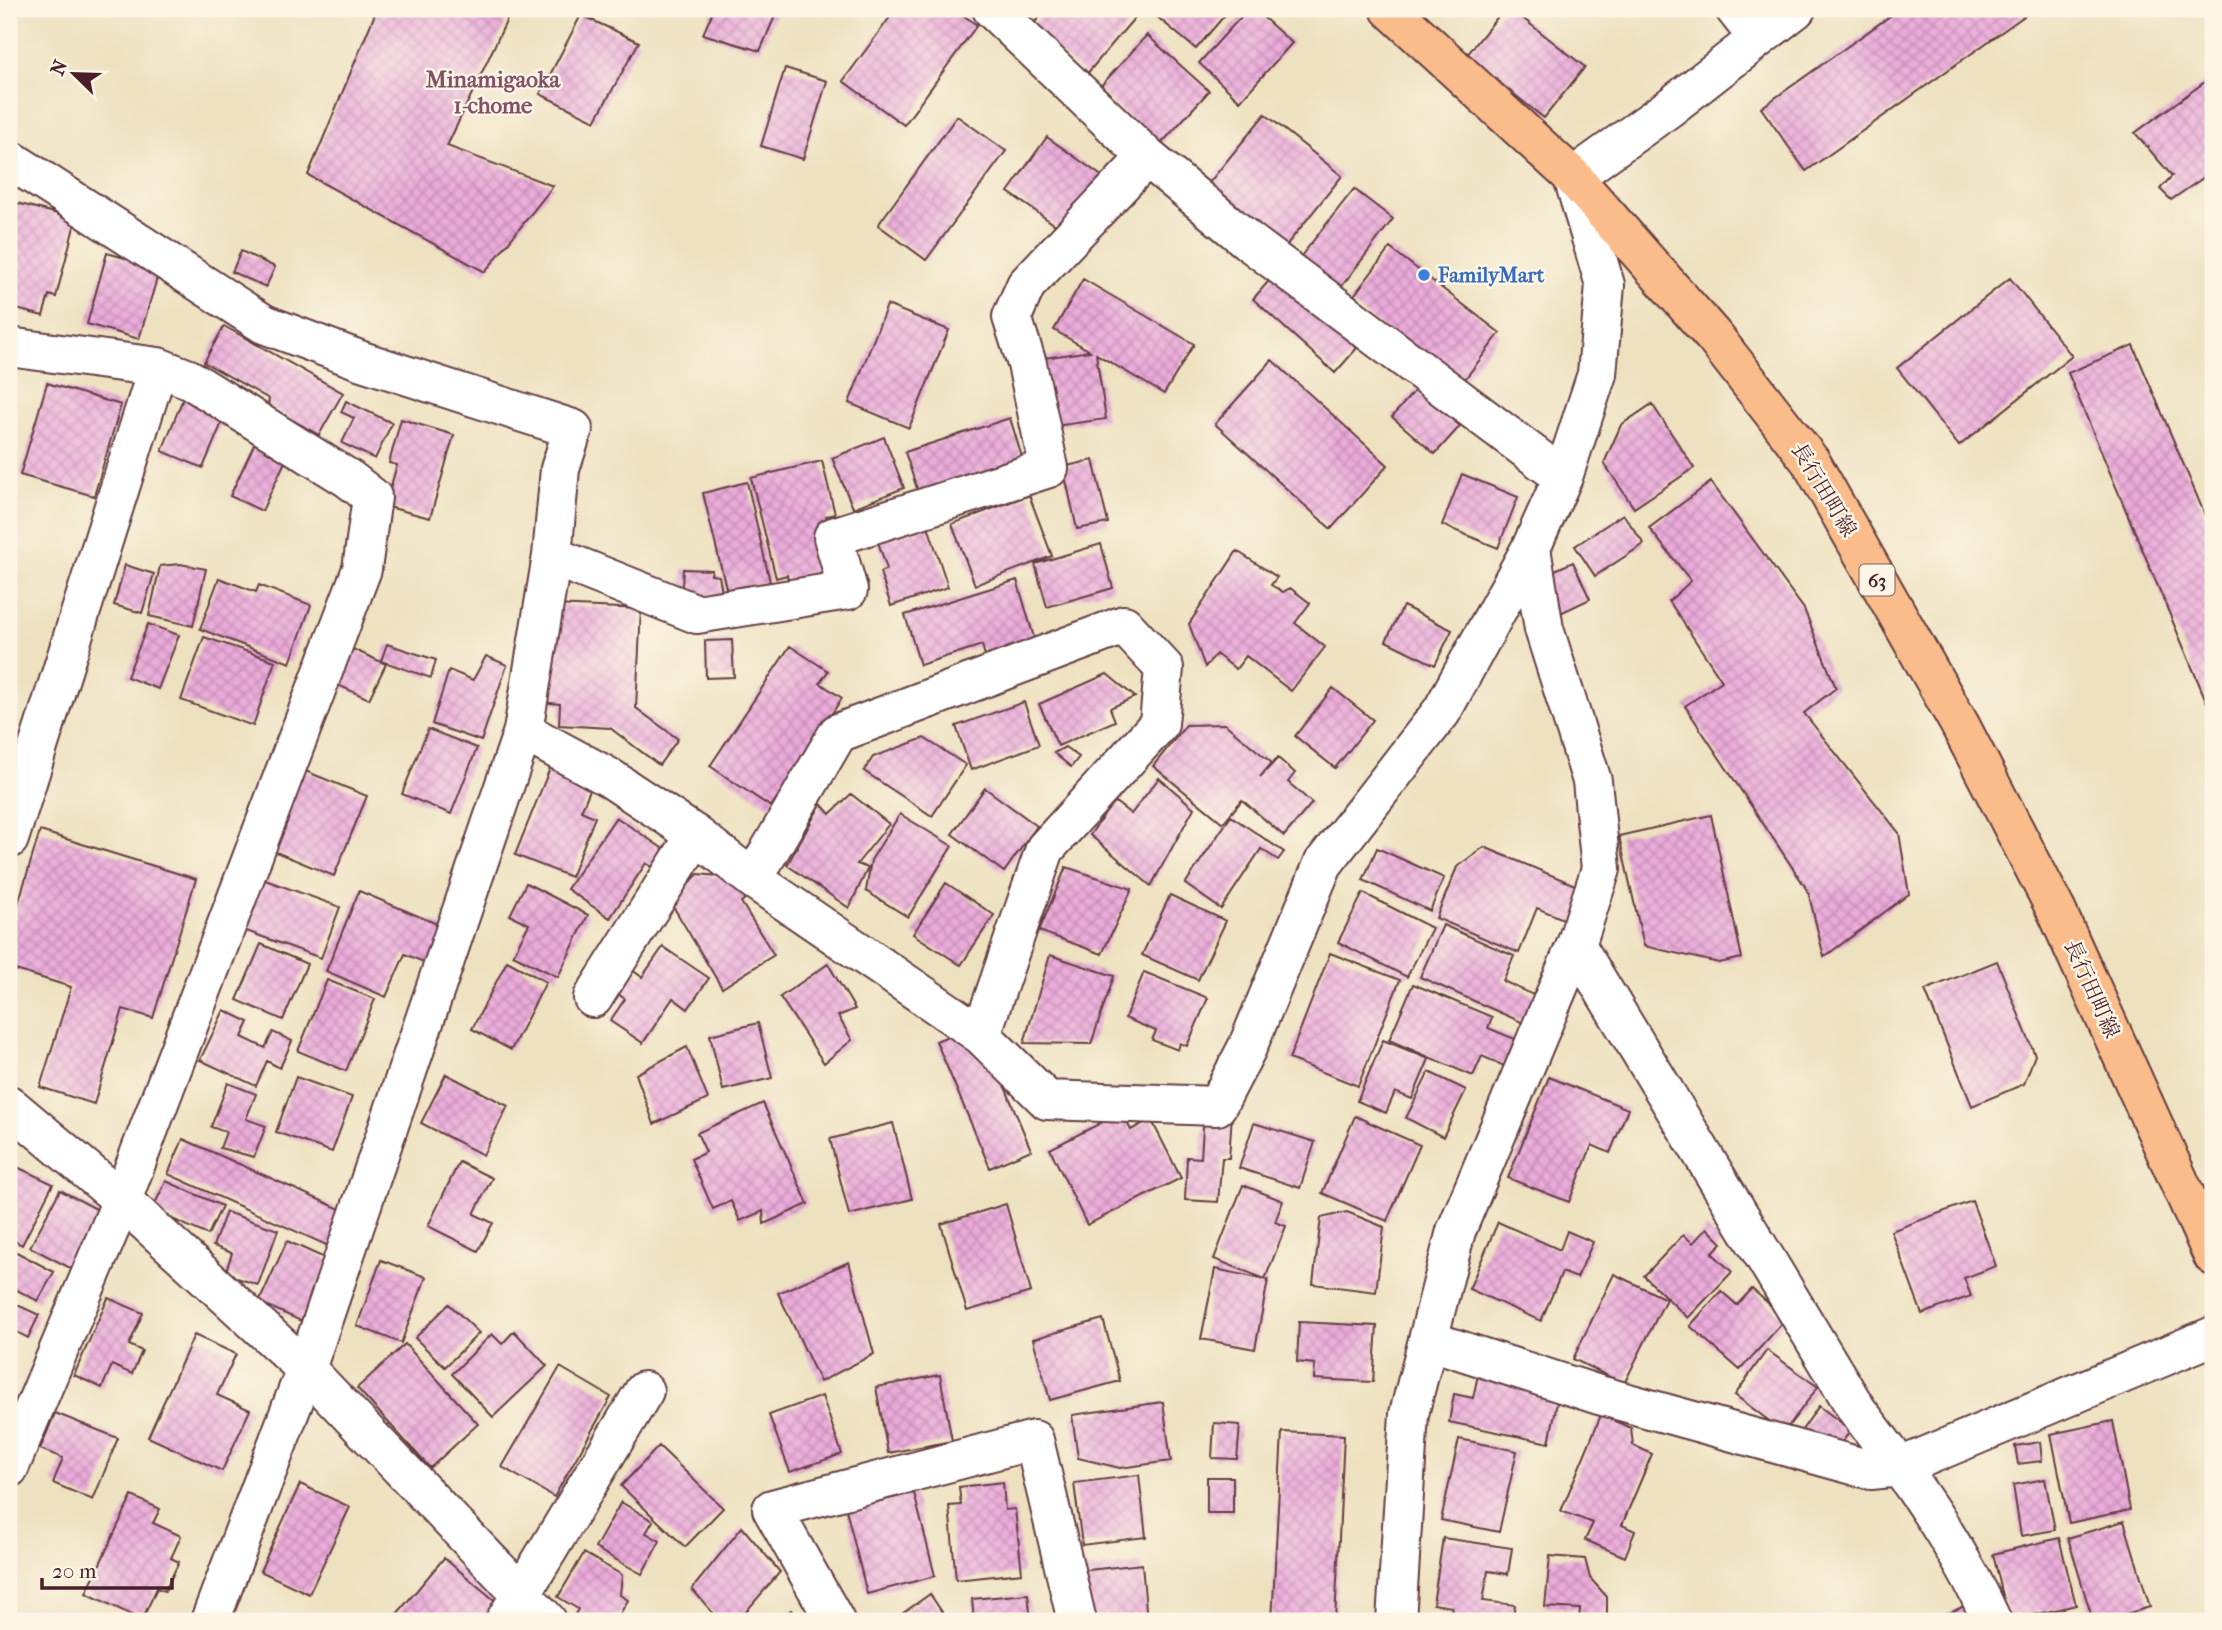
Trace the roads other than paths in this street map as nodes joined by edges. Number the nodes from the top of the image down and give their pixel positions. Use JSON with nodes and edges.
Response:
{"nodes":[{"id":1,"x":992,"y":9,"type":"edge"},
{"id":2,"x":1390,"y":9,"type":"edge"},
{"id":3,"x":1796,"y":9,"type":"edge"},
{"id":4,"x":1746,"y":23,"type":"edge"},
{"id":5,"x":1147,"y":157,"type":"junction"},
{"id":6,"x":9,"y":159,"type":"edge"},
{"id":7,"x":1573,"y":177,"type":"junction"},
{"id":8,"x":9,"y":347,"type":"edge"},
{"id":9,"x":158,"y":367,"type":"junction"},
{"id":10,"x":1563,"y":477,"type":"junction"},
{"id":11,"x":1531,"y":548,"type":"junction"},
{"id":12,"x":552,"y":556,"type":"junction"},
{"id":13,"x":523,"y":732,"type":"junction"},
{"id":14,"x":696,"y":835,"type":"junction"},
{"id":15,"x":9,"y":839,"type":"edge"},
{"id":16,"x":753,"y":879,"type":"junction"},
{"id":17,"x":1576,"y":944,"type":"junction"},
{"id":18,"x":593,"y":998,"type":"dead end"},
{"id":19,"x":981,"y":1035,"type":"junction"},
{"id":20,"x":9,"y":1105,"type":"edge"},
{"id":21,"x":122,"y":1200,"type":"junction"},
{"id":22,"x":2213,"y":1256,"type":"edge"},
{"id":23,"x":2213,"y":1336,"type":"edge"},
{"id":24,"x":1428,"y":1340,"type":"junction"},
{"id":25,"x":306,"y":1369,"type":"junction"},
{"id":26,"x":644,"y":1391,"type":"dead end"},
{"id":27,"x":1900,"y":1467,"type":"junction"},
{"id":28,"x":9,"y":1468,"type":"edge"},
{"id":29,"x":524,"y":1612,"type":"edge"},
{"id":30,"x":210,"y":1621,"type":"edge"},
{"id":31,"x":835,"y":1621,"type":"edge"},
{"id":32,"x":1077,"y":1621,"type":"edge"},
{"id":33,"x":1396,"y":1621,"type":"edge"},
{"id":34,"x":1992,"y":1621,"type":"edge"}],
"edges":[{"from":1,"to":5,"type":"street"},
{"from":2,"to":7,"type":"main road","name":"長行田町線","number":"63"},
{"from":3,"to":4,"type":"street"},
{"from":4,"to":7,"type":"street"},
{"from":5,"to":10,"type":"street"},
{"from":5,"to":12,"type":"street"},
{"from":6,"to":12,"type":"street"},
{"from":7,"to":10,"type":"street"},
{"from":7,"to":22,"type":"main road","name":"長行田町線","number":"63"},
{"from":8,"to":9,"type":"street"},
{"from":9,"to":15,"type":"street"},
{"from":9,"to":21,"type":"street"},
{"from":10,"to":11,"type":"street"},
{"from":11,"to":17,"type":"street"},
{"from":11,"to":19,"type":"street"},
{"from":12,"to":13,"type":"street"},
{"from":13,"to":14,"type":"street"},
{"from":13,"to":25,"type":"street"},
{"from":14,"to":16,"type":"street"},
{"from":14,"to":18,"type":"street"},
{"from":16,"to":19,"type":"street"},
{"from":16,"to":19,"type":"street"},
{"from":17,"to":24,"type":"street"},
{"from":17,"to":27,"type":"street"},
{"from":20,"to":21,"type":"street"},
{"from":21,"to":25,"type":"street"},
{"from":21,"to":28,"type":"street"},
{"from":23,"to":27,"type":"street"},
{"from":24,"to":27,"type":"street"},
{"from":24,"to":33,"type":"street"},
{"from":25,"to":29,"type":"street"},
{"from":25,"to":30,"type":"street"},
{"from":26,"to":29,"type":"street"},
{"from":27,"to":34,"type":"street"},
{"from":31,"to":32,"type":"street"}]}
